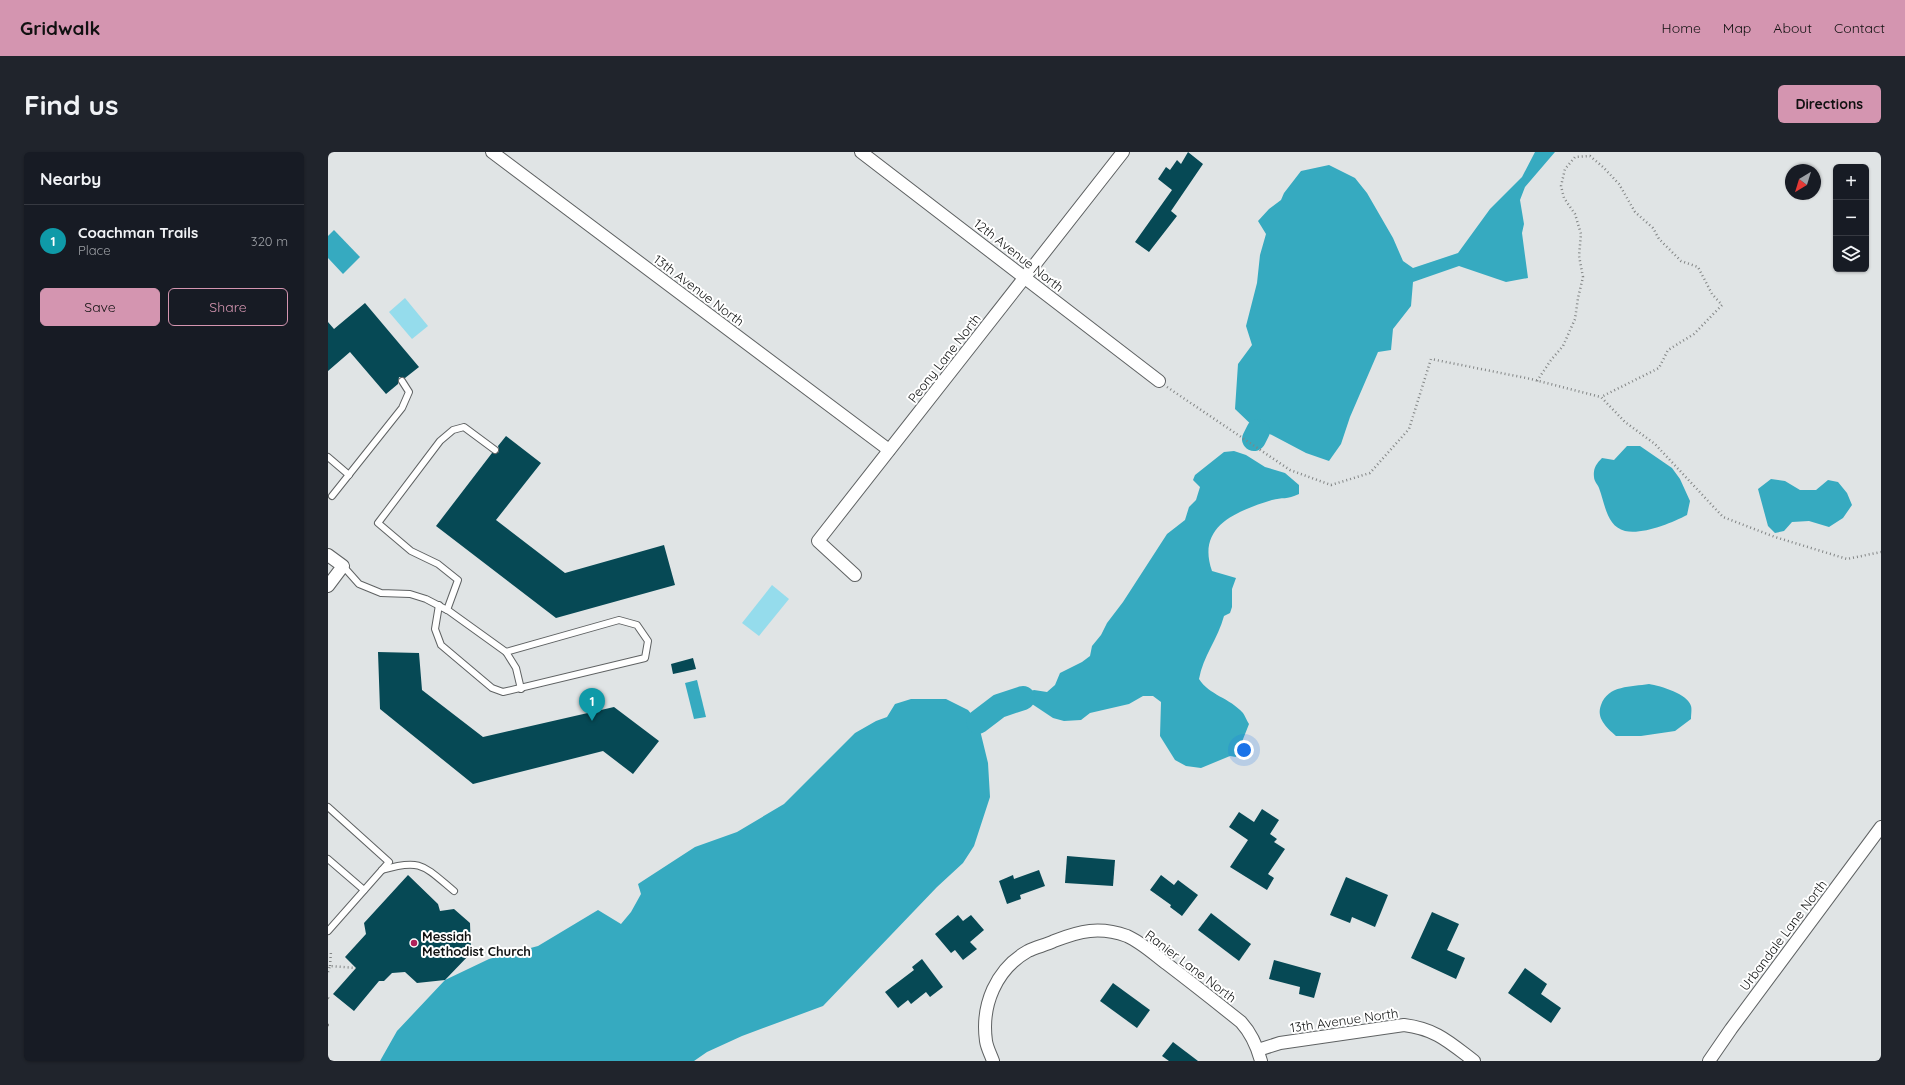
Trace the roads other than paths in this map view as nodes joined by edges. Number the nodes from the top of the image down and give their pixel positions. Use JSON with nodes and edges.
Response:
{"nodes":[{"id":1,"x":492,"y":152,"type":"edge"},
{"id":2,"x":861,"y":152,"type":"edge"},
{"id":3,"x":1123,"y":152,"type":"edge"},
{"id":4,"x":1024,"y":277,"type":"junction"},
{"id":5,"x":402,"y":381,"type":"dead end"},
{"id":6,"x":1159,"y":381,"type":"road end"},
{"id":7,"x":495,"y":450,"type":"dead end"},
{"id":8,"x":889,"y":450,"type":"junction"},
{"id":9,"x":328,"y":457,"type":"edge"},
{"id":10,"x":349,"y":475,"type":"junction"},
{"id":11,"x":329,"y":497,"type":"edge"},
{"id":12,"x":328,"y":555,"type":"edge"},
{"id":13,"x":343,"y":566,"type":"junction"},
{"id":14,"x":855,"y":575,"type":"dead end"},
{"id":15,"x":328,"y":586,"type":"edge"},
{"id":16,"x":439,"y":606,"type":"junction"},
{"id":17,"x":447,"y":610,"type":"junction"},
{"id":18,"x":506,"y":652,"type":"junction"},
{"id":19,"x":521,"y":689,"type":"junction"},
{"id":20,"x":328,"y":807,"type":"edge"},
{"id":21,"x":1881,"y":827,"type":"edge"},
{"id":22,"x":328,"y":859,"type":"edge"},
{"id":23,"x":382,"y":870,"type":"junction"},
{"id":24,"x":364,"y":890,"type":"junction"},
{"id":25,"x":454,"y":891,"type":"dead end"},
{"id":26,"x":330,"y":926,"type":"edge"},
{"id":27,"x":1259,"y":1055,"type":"edge"},
{"id":28,"x":993,"y":1061,"type":"edge"},
{"id":29,"x":1474,"y":1061,"type":"edge"},
{"id":30,"x":1709,"y":1061,"type":"edge"}],
"edges":[{"from":1,"to":8,"type":"street","name":"13th Avenue North"},
{"from":2,"to":4,"type":"street","name":"12th Avenue North"},
{"from":3,"to":4,"type":"street","name":"Peony Lane North"},
{"from":4,"to":6,"type":"street","name":"12th Avenue North"},
{"from":4,"to":8,"type":"street","name":"Peony Lane North"},
{"from":5,"to":10,"type":"lane"},
{"from":7,"to":17,"type":"lane"},
{"from":8,"to":14,"type":"street","name":"Peony Lane North"},
{"from":9,"to":10,"type":"lane"},
{"from":10,"to":11,"type":"lane"},
{"from":12,"to":13,"type":"street"},
{"from":13,"to":15,"type":"street"},
{"from":13,"to":16,"type":"lane"},
{"from":16,"to":17,"type":"lane"},
{"from":16,"to":19,"type":"lane"},
{"from":17,"to":18,"type":"lane"},
{"from":18,"to":19,"type":"lane"},
{"from":18,"to":19,"type":"lane"},
{"from":20,"to":23,"type":"lane"},
{"from":21,"to":30,"type":"street","name":"Urbandale Lane North"},
{"from":22,"to":24,"type":"lane"},
{"from":23,"to":24,"type":"lane"},
{"from":23,"to":25,"type":"lane"},
{"from":24,"to":26,"type":"lane"},
{"from":27,"to":28,"type":"street","name":"Ranier Lane North"},
{"from":27,"to":29,"type":"street","name":"13th Avenue North"}]}
